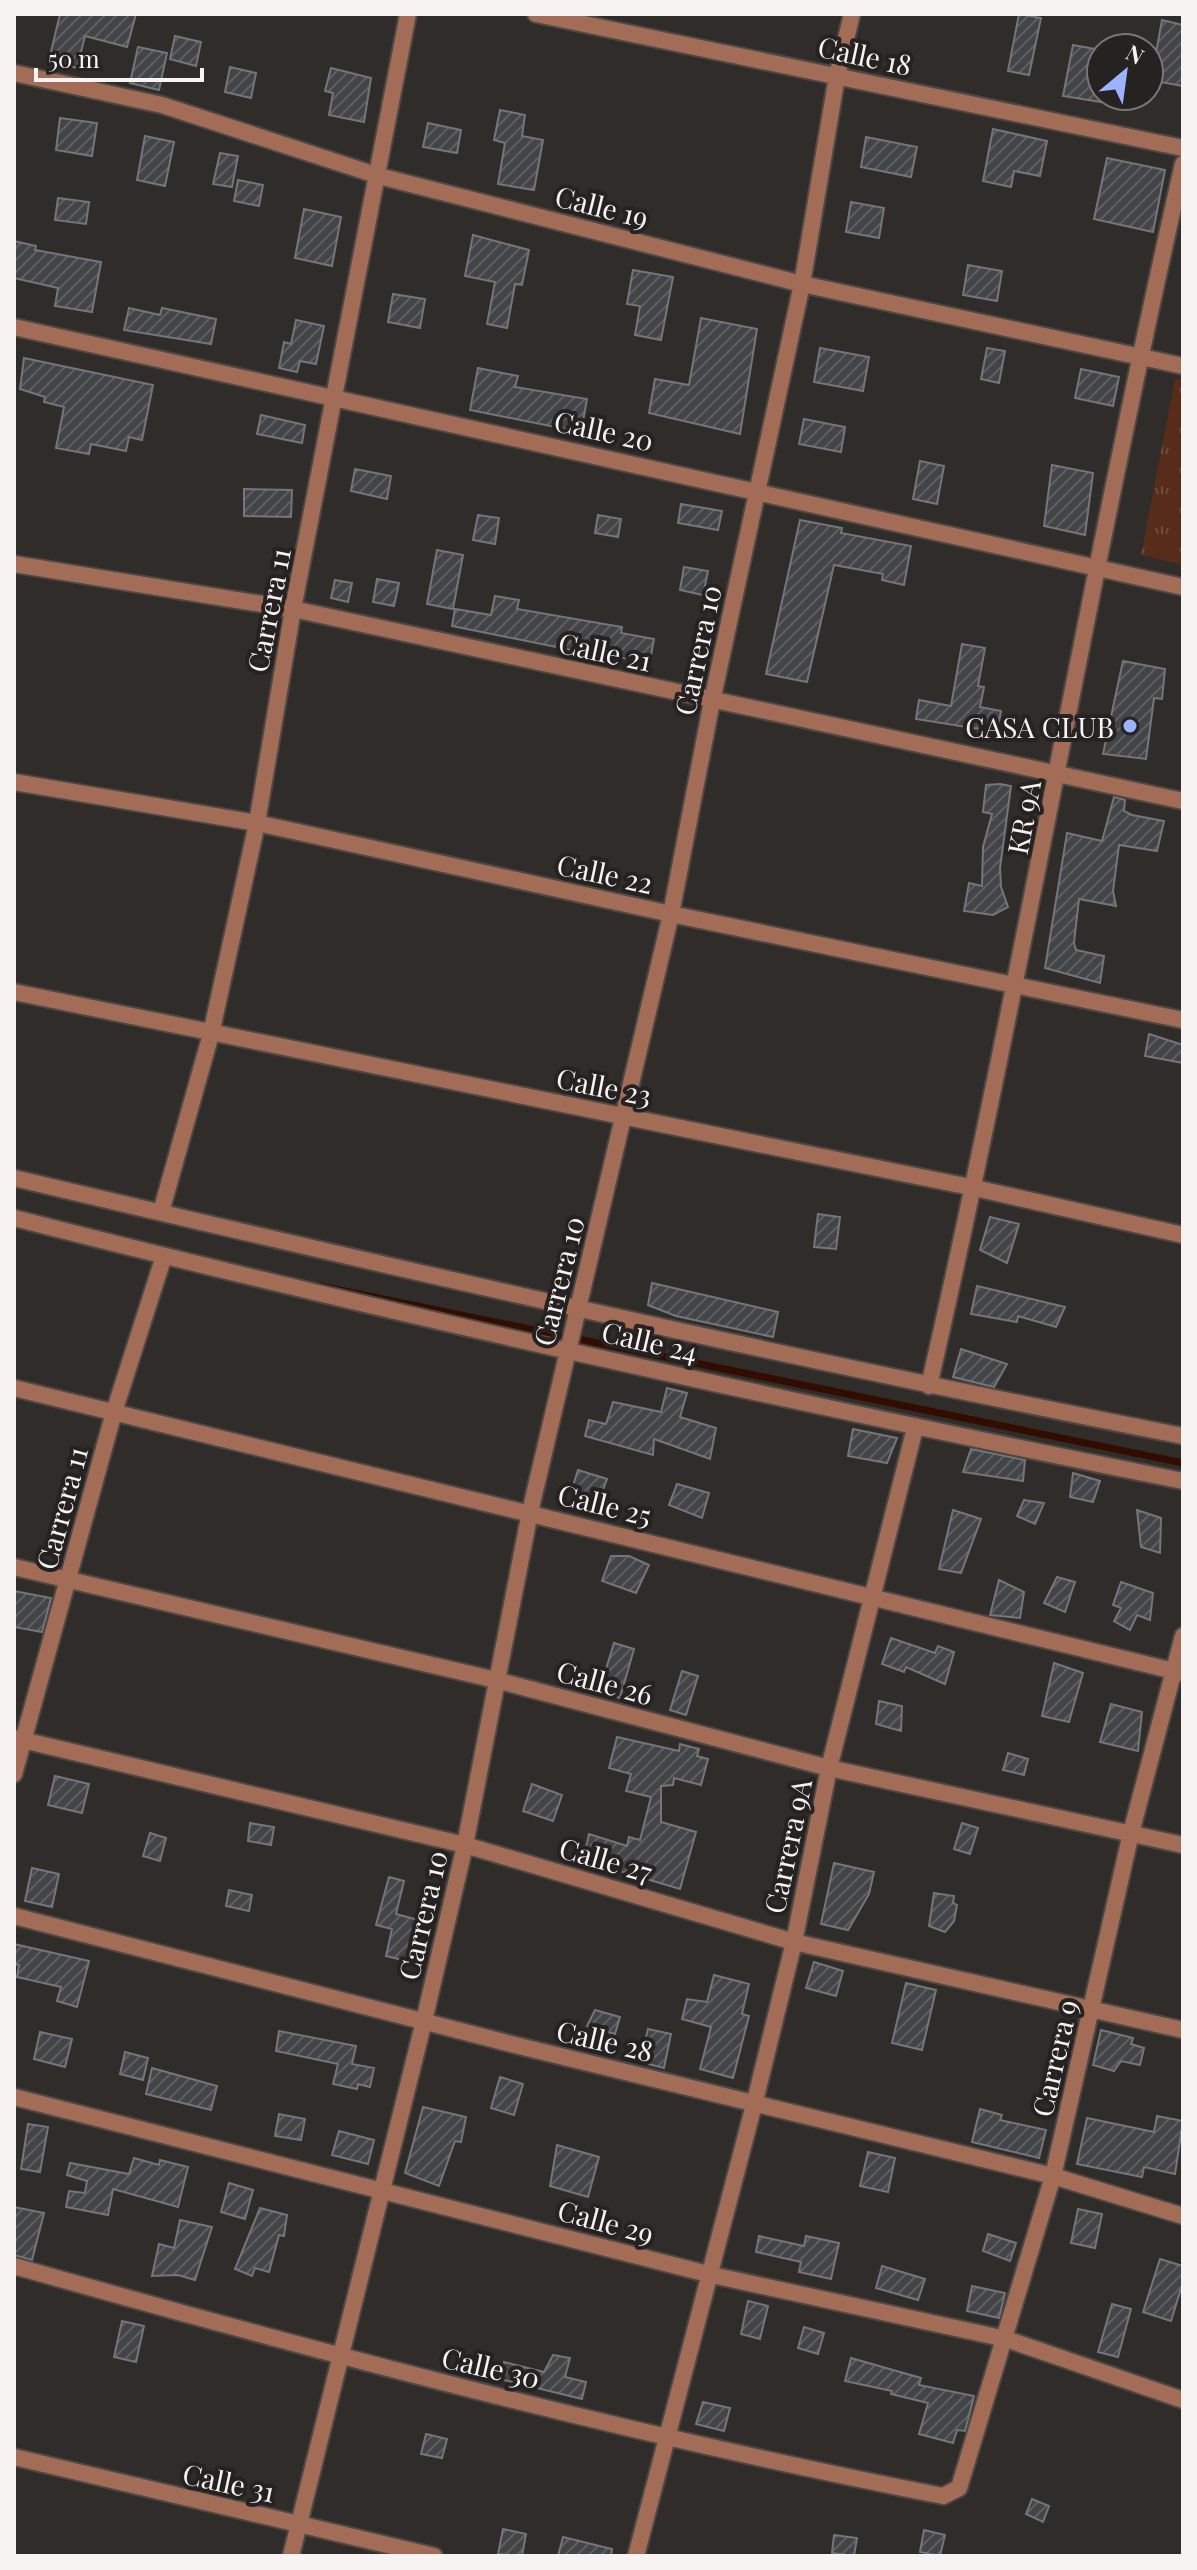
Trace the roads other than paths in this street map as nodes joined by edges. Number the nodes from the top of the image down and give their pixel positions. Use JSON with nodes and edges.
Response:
{"nodes":[{"id":1,"x":408,"y":14,"type":"edge"},
{"id":2,"x":536,"y":14,"type":"edge"},
{"id":3,"x":852,"y":14,"type":"edge"},
{"id":4,"x":14,"y":73,"type":"edge"},
{"id":5,"x":837,"y":76,"type":"junction"},
{"id":6,"x":1183,"y":148,"type":"edge"},
{"id":7,"x":1183,"y":164,"type":"edge"},
{"id":8,"x":379,"y":176,"type":"junction"},
{"id":9,"x":802,"y":284,"type":"junction"},
{"id":10,"x":14,"y":327,"type":"edge"},
{"id":11,"x":1139,"y":356,"type":"junction"},
{"id":12,"x":1183,"y":366,"type":"edge"},
{"id":13,"x":336,"y":399,"type":"junction"},
{"id":14,"x":757,"y":490,"type":"junction"},
{"id":15,"x":14,"y":564,"type":"edge"},
{"id":16,"x":1095,"y":568,"type":"junction"},
{"id":17,"x":1183,"y":587,"type":"edge"},
{"id":18,"x":293,"y":609,"type":"junction"},
{"id":19,"x":712,"y":701,"type":"junction"},
{"id":20,"x":1058,"y":774,"type":"junction"},
{"id":21,"x":14,"y":782,"type":"edge"},
{"id":22,"x":1183,"y":801,"type":"edge"},
{"id":23,"x":257,"y":823,"type":"junction"},
{"id":24,"x":671,"y":914,"type":"junction"},
{"id":25,"x":1016,"y":987,"type":"junction"},
{"id":26,"x":14,"y":992,"type":"edge"},
{"id":27,"x":1183,"y":1020,"type":"edge"},
{"id":28,"x":211,"y":1034,"type":"junction"},
{"id":29,"x":624,"y":1117,"type":"junction"},
{"id":30,"x":14,"y":1178,"type":"edge"},
{"id":31,"x":975,"y":1188,"type":"junction"},
{"id":32,"x":161,"y":1212,"type":"junction"},
{"id":33,"x":14,"y":1218,"type":"edge"},
{"id":34,"x":1183,"y":1235,"type":"edge"},
{"id":35,"x":164,"y":1256,"type":"junction"},
{"id":36,"x":577,"y":1312,"type":"junction"},
{"id":37,"x":568,"y":1346,"type":"junction"},
{"id":38,"x":929,"y":1386,"type":"junction"},
{"id":39,"x":14,"y":1388,"type":"edge"},
{"id":40,"x":114,"y":1412,"type":"junction"},
{"id":41,"x":915,"y":1428,"type":"junction"},
{"id":42,"x":1183,"y":1436,"type":"edge"},
{"id":43,"x":1183,"y":1481,"type":"edge"},
{"id":44,"x":530,"y":1512,"type":"junction"},
{"id":45,"x":14,"y":1567,"type":"edge"},
{"id":46,"x":68,"y":1580,"type":"junction"},
{"id":47,"x":873,"y":1596,"type":"junction"},
{"id":48,"x":1183,"y":1636,"type":"edge"},
{"id":49,"x":1179,"y":1672,"type":"edge"},
{"id":50,"x":496,"y":1680,"type":"junction"},
{"id":51,"x":19,"y":1739,"type":"edge"},
{"id":52,"x":829,"y":1768,"type":"junction"},
{"id":53,"x":14,"y":1774,"type":"edge"},
{"id":54,"x":1131,"y":1833,"type":"junction"},
{"id":55,"x":465,"y":1845,"type":"junction"},
{"id":56,"x":1183,"y":1845,"type":"edge"},
{"id":57,"x":14,"y":1916,"type":"edge"},
{"id":58,"x":794,"y":1942,"type":"junction"},
{"id":59,"x":1092,"y":2008,"type":"junction"},
{"id":60,"x":424,"y":2021,"type":"junction"},
{"id":61,"x":1183,"y":2030,"type":"edge"},
{"id":62,"x":14,"y":2097,"type":"edge"},
{"id":63,"x":755,"y":2101,"type":"junction"},
{"id":64,"x":1053,"y":2176,"type":"junction"},
{"id":65,"x":383,"y":2189,"type":"junction"},
{"id":66,"x":1183,"y":2216,"type":"edge"},
{"id":67,"x":14,"y":2266,"type":"edge"},
{"id":68,"x":712,"y":2275,"type":"junction"},
{"id":69,"x":1006,"y":2339,"type":"junction"},
{"id":70,"x":338,"y":2357,"type":"junction"},
{"id":71,"x":1183,"y":2400,"type":"edge"},
{"id":72,"x":670,"y":2436,"type":"junction"},
{"id":73,"x":14,"y":2457,"type":"edge"},
{"id":74,"x":959,"y":2488,"type":"joint"},
{"id":75,"x":301,"y":2524,"type":"junction"},
{"id":76,"x":291,"y":2556,"type":"edge"},
{"id":77,"x":434,"y":2556,"type":"edge"},
{"id":78,"x":636,"y":2556,"type":"edge"}],
"edges":[{"from":1,"to":8,"type":"street","name":"Carrera 11"},
{"from":2,"to":5,"type":"street","name":"Calle 18"},
{"from":3,"to":5,"type":"street","name":"Carrera 10"},
{"from":4,"to":8,"type":"street","name":"Calle 19"},
{"from":5,"to":6,"type":"street","name":"Calle 18"},
{"from":5,"to":9,"type":"street","name":"Carrera 10"},
{"from":7,"to":11,"type":"street","name":"KR 9A"},
{"from":8,"to":9,"type":"street","name":"Calle 19"},
{"from":8,"to":13,"type":"street","name":"Carrera 11"},
{"from":9,"to":11,"type":"street","name":"Calle 19"},
{"from":9,"to":14,"type":"street","name":"Carrera 10"},
{"from":10,"to":13,"type":"street","name":"Calle 20"},
{"from":11,"to":12,"type":"street","name":"Calle 19"},
{"from":11,"to":16,"type":"street","name":"KR 9A"},
{"from":13,"to":14,"type":"street","name":"Calle 20"},
{"from":13,"to":18,"type":"street","name":"Carrera 11"},
{"from":14,"to":16,"type":"street","name":"Calle 20"},
{"from":14,"to":19,"type":"street","name":"Carrera 10"},
{"from":15,"to":18,"type":"street","name":"Calle 21"},
{"from":16,"to":17,"type":"street","name":"Calle 20"},
{"from":16,"to":20,"type":"street","name":"KR 9A"},
{"from":18,"to":19,"type":"street","name":"Calle 21"},
{"from":18,"to":23,"type":"street","name":"Carrera 11"},
{"from":19,"to":20,"type":"street","name":"Calle 21"},
{"from":19,"to":24,"type":"street","name":"Carrera 10"},
{"from":20,"to":22,"type":"street","name":"Calle 21"},
{"from":20,"to":25,"type":"street","name":"KR 9A"},
{"from":21,"to":23,"type":"street","name":"Calle 22"},
{"from":23,"to":24,"type":"street","name":"Calle 22"},
{"from":23,"to":28,"type":"street","name":"Carrera 11"},
{"from":24,"to":25,"type":"street","name":"Calle 22"},
{"from":24,"to":29,"type":"street","name":"Carrera 10"},
{"from":25,"to":27,"type":"street","name":"Calle 22"},
{"from":25,"to":31,"type":"street","name":"KR 9A"},
{"from":26,"to":28,"type":"street","name":"Calle 23"},
{"from":28,"to":29,"type":"street","name":"Calle 23"},
{"from":28,"to":32,"type":"street","name":"Carrera 11"},
{"from":29,"to":31,"type":"street","name":"Calle 23"},
{"from":29,"to":36,"type":"street","name":"Carrera 10"},
{"from":30,"to":32,"type":"street","name":"Calle 24"},
{"from":31,"to":34,"type":"street","name":"Calle 23"},
{"from":31,"to":38,"type":"street","name":"KR 9A"},
{"from":32,"to":36,"type":"street","name":"Calle 24"},
{"from":33,"to":35,"type":"street","name":"Calle 24"},
{"from":35,"to":37,"type":"street","name":"Calle 24"},
{"from":35,"to":40,"type":"street","name":"Carrera 11"},
{"from":36,"to":37,"type":"street","name":"Carrera 10"},
{"from":36,"to":38,"type":"street","name":"Calle 24"},
{"from":37,"to":41,"type":"street","name":"Calle 24"},
{"from":37,"to":44,"type":"street","name":"Carrera 10"},
{"from":38,"to":42,"type":"street","name":"Calle 24"},
{"from":39,"to":40,"type":"street","name":"Calle 25"},
{"from":40,"to":44,"type":"street","name":"Calle 25"},
{"from":40,"to":46,"type":"street","name":"Carrera 11"},
{"from":41,"to":43,"type":"street","name":"Calle 24"},
{"from":41,"to":47,"type":"street","name":"Carrera 9A"},
{"from":44,"to":47,"type":"street","name":"Calle 25"},
{"from":44,"to":50,"type":"street","name":"Carrera 10"},
{"from":45,"to":46,"type":"street","name":"Calle 26"},
{"from":46,"to":50,"type":"street","name":"Calle 26"},
{"from":46,"to":51,"type":"street","name":"Carrera 11"},
{"from":47,"to":49,"type":"street","name":"Calle 25"},
{"from":47,"to":52,"type":"street","name":"Carrera 9A"},
{"from":48,"to":49,"type":"street","name":"Carrera 9"},
{"from":49,"to":54,"type":"street","name":"Carrera 9"},
{"from":50,"to":52,"type":"street","name":"Calle 26"},
{"from":50,"to":55,"type":"street","name":"Carrera 10"},
{"from":51,"to":53,"type":"street","name":"Carrera 11"},
{"from":51,"to":55,"type":"street","name":"Calle 27"},
{"from":52,"to":54,"type":"street","name":"Calle 26"},
{"from":52,"to":58,"type":"street","name":"Carrera 9A"},
{"from":54,"to":56,"type":"street","name":"Calle 26"},
{"from":54,"to":59,"type":"street","name":"Carrera 9"},
{"from":55,"to":58,"type":"street","name":"Calle 27"},
{"from":55,"to":60,"type":"street","name":"Carrera 10"},
{"from":57,"to":60,"type":"street","name":"Calle 28"},
{"from":58,"to":59,"type":"street","name":"Calle 27"},
{"from":58,"to":63,"type":"street","name":"Carrera 9A"},
{"from":59,"to":61,"type":"street","name":"Calle 27"},
{"from":59,"to":64,"type":"street","name":"Carrera 9"},
{"from":60,"to":63,"type":"street","name":"Calle 28"},
{"from":60,"to":65,"type":"street","name":"Carrera 10"},
{"from":62,"to":65,"type":"street","name":"Calle 29"},
{"from":63,"to":64,"type":"street","name":"Calle 28"},
{"from":63,"to":68,"type":"street","name":"Carrera 9A"},
{"from":64,"to":66,"type":"street","name":"Calle 28"},
{"from":64,"to":69,"type":"street","name":"Carrera 9"},
{"from":65,"to":68,"type":"street","name":"Calle 29"},
{"from":65,"to":70,"type":"street","name":"Carrera 10"},
{"from":67,"to":70,"type":"street","name":"Calle 30"},
{"from":68,"to":69,"type":"street","name":"Calle 29"},
{"from":68,"to":72,"type":"street"},
{"from":69,"to":71,"type":"street","name":"Calle 29"},
{"from":69,"to":74,"type":"street","name":"Carrera 9"},
{"from":70,"to":72,"type":"street","name":"Calle 30"},
{"from":70,"to":75,"type":"street","name":"Carrera 10"},
{"from":72,"to":74,"type":"street","name":"Calle 30"},
{"from":72,"to":78,"type":"street"},
{"from":73,"to":75,"type":"street","name":"Calle 31"},
{"from":75,"to":76,"type":"street","name":"Carrera 10"},
{"from":75,"to":77,"type":"street","name":"Calle 31"}]}
